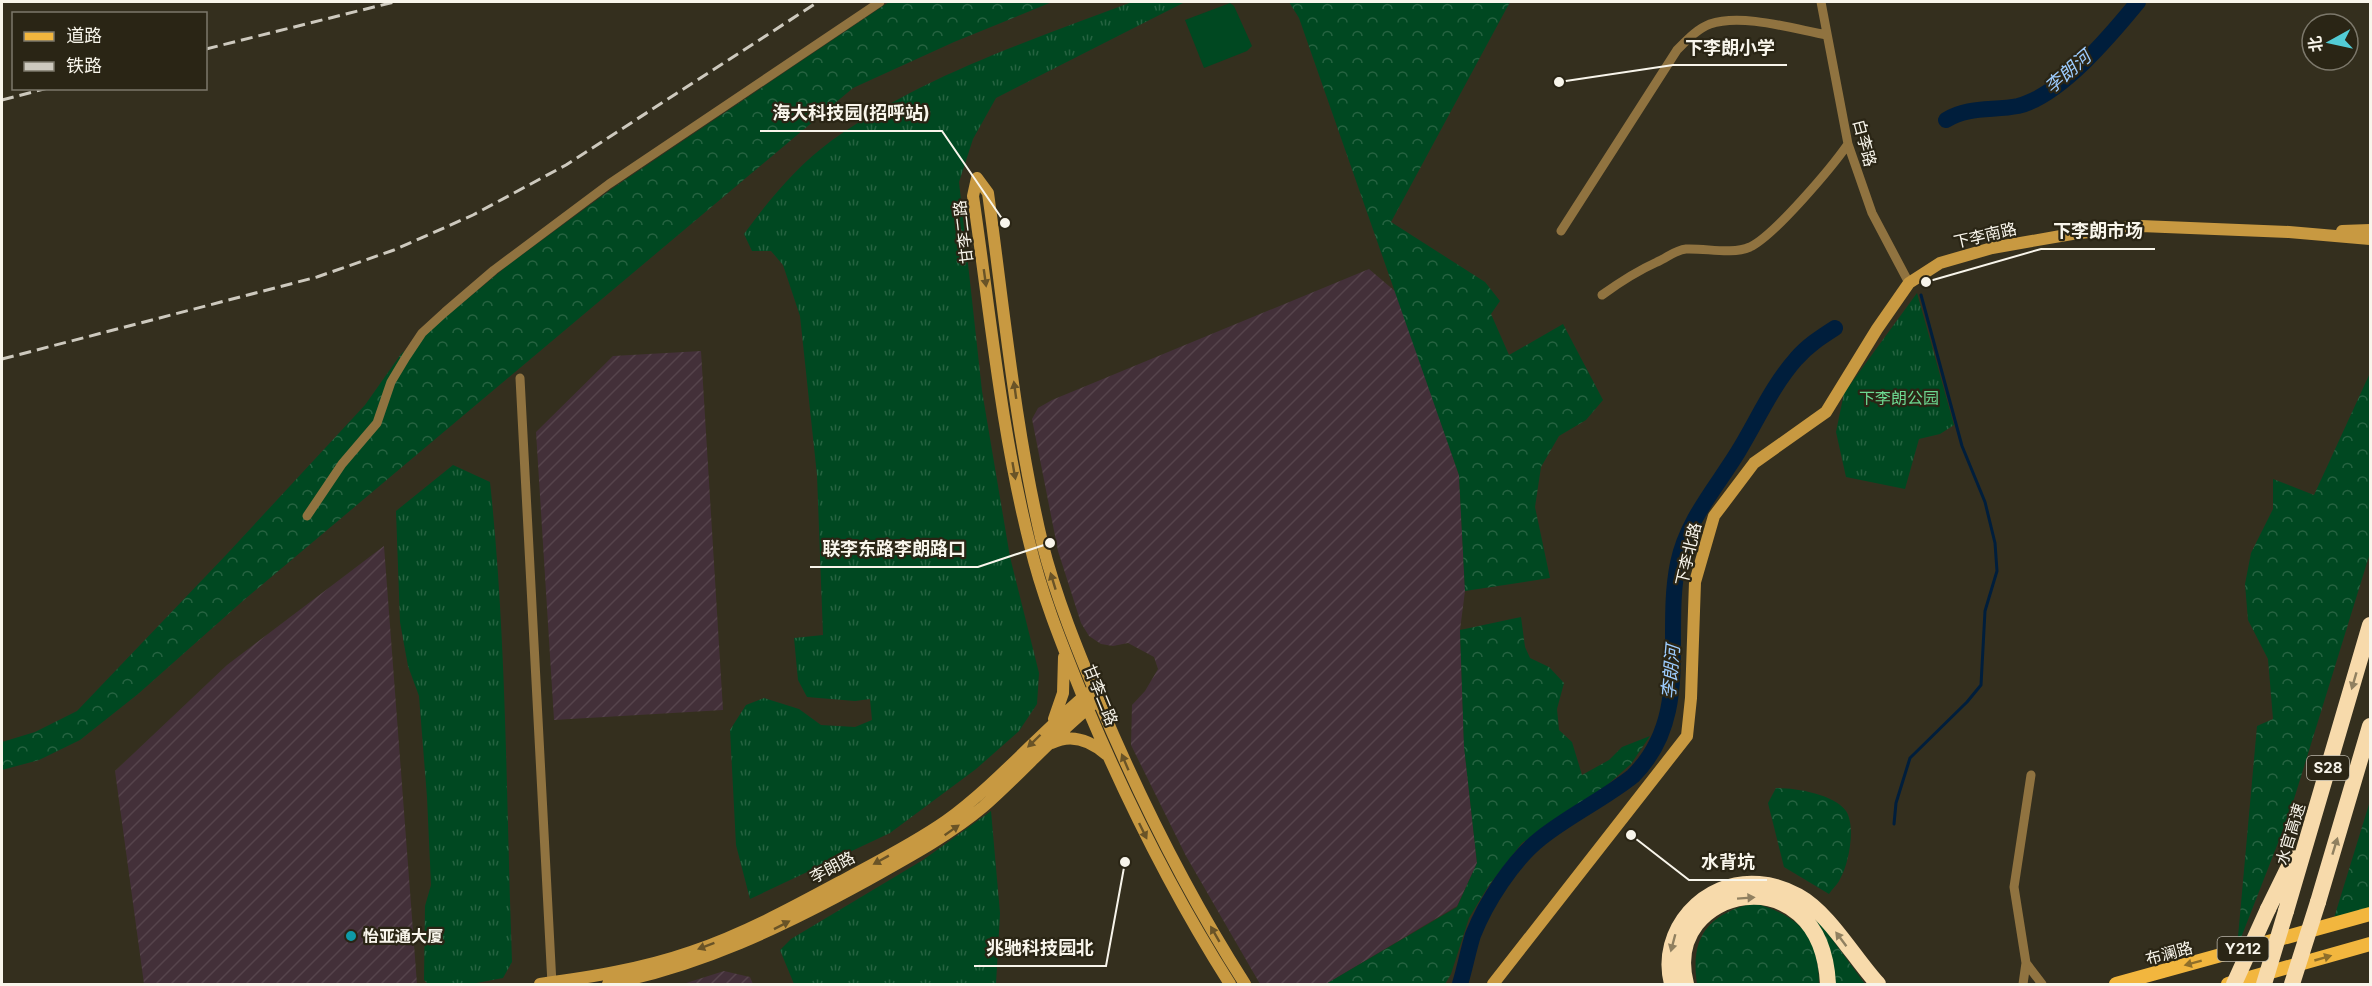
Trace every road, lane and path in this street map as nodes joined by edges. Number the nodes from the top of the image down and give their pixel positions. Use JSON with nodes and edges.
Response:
{"nodes":[{"id":1,"x":880,"y":2,"type":"edge"},
{"id":2,"x":1821,"y":2,"type":"edge"},
{"id":3,"x":1827,"y":35,"type":"junction"},
{"id":4,"x":1848,"y":144,"type":"junction"},
{"id":5,"x":2370,"y":230,"type":"edge"},
{"id":6,"x":1561,"y":231,"type":"dead end"},
{"id":7,"x":2289,"y":232,"type":"junction"},
{"id":8,"x":2370,"y":239,"type":"edge"},
{"id":9,"x":1909,"y":283,"type":"junction"},
{"id":10,"x":1602,"y":295,"type":"dead end"},
{"id":11,"x":520,"y":378,"type":"dead end"},
{"id":12,"x":307,"y":516,"type":"dead end"},
{"id":13,"x":2370,"y":625,"type":"edge"},
{"id":14,"x":1061,"y":641,"type":"junction"},
{"id":15,"x":1096,"y":694,"type":"junction"},
{"id":16,"x":1086,"y":703,"type":"junction"},
{"id":17,"x":1050,"y":726,"type":"junction"},
{"id":18,"x":2370,"y":726,"type":"edge"},
{"id":19,"x":1045,"y":746,"type":"junction"},
{"id":20,"x":1108,"y":756,"type":"junction"},
{"id":21,"x":2031,"y":775,"type":"dead end"},
{"id":22,"x":2323,"y":785,"type":"junction"},
{"id":23,"x":2370,"y":914,"type":"edge"},
{"id":24,"x":2370,"y":944,"type":"edge"},
{"id":25,"x":2026,"y":963,"type":"junction"},
{"id":26,"x":548,"y":984,"type":"edge"},
{"id":27,"x":608,"y":984,"type":"edge"},
{"id":28,"x":1230,"y":984,"type":"edge"},
{"id":29,"x":1245,"y":984,"type":"edge"},
{"id":30,"x":1493,"y":984,"type":"edge"},
{"id":31,"x":1672,"y":984,"type":"edge"},
{"id":32,"x":1686,"y":984,"type":"edge"},
{"id":33,"x":1828,"y":984,"type":"edge"},
{"id":34,"x":1878,"y":984,"type":"edge"},
{"id":35,"x":2023,"y":984,"type":"edge"},
{"id":36,"x":2042,"y":984,"type":"edge"},
{"id":37,"x":2116,"y":984,"type":"edge"},
{"id":38,"x":2226,"y":984,"type":"edge"},
{"id":39,"x":2234,"y":984,"type":"edge"},
{"id":40,"x":2264,"y":984,"type":"edge"},
{"id":41,"x":2292,"y":984,"type":"edge"}],
"edges":[{"from":1,"to":12,"type":"street"},
{"from":2,"to":3,"type":"street","name":"白李路"},
{"from":3,"to":4,"type":"street","name":"白李路"},
{"from":3,"to":6,"type":"street"},
{"from":4,"to":9,"type":"street","name":"白李路"},
{"from":4,"to":10,"type":"street"},
{"from":5,"to":7,"type":"main road","name":"下李南路"},
{"from":7,"to":8,"type":"main road","name":"下李南路"},
{"from":7,"to":9,"type":"main road","name":"下李南路"},
{"from":9,"to":30,"type":"main road","name":"下李北路"},
{"from":11,"to":26,"type":"street"},
{"from":13,"to":22,"type":"highway","name":"水官高速","number":"S28","one_way":true},
{"from":15,"to":14,"type":"main road","name":"甘李二路","one_way":true},
{"from":14,"to":16,"type":"main road","name":"甘李二路"},
{"from":14,"to":17,"type":"main road"},
{"from":15,"to":16,"type":"main road","name":"李朗路"},
{"from":29,"to":15,"type":"main road","name":"甘李二路","one_way":true},
{"from":16,"to":17,"type":"main road","name":"李朗路"},
{"from":16,"to":19,"type":"main road","name":"李朗路"},
{"from":16,"to":20,"type":"main road","name":"甘李二路"},
{"from":17,"to":26,"type":"main road","name":"李朗路","one_way":true},
{"from":41,"to":18,"type":"highway","number":"S28","one_way":true,"bridge":true},
{"from":19,"to":20,"type":"main road"},
{"from":27,"to":19,"type":"main road","name":"李朗路","one_way":true},
{"from":20,"to":28,"type":"main road","name":"甘李二路","one_way":true},
{"from":21,"to":25,"type":"street"},
{"from":22,"to":39,"type":"highway","bridge":true},
{"from":22,"to":40,"type":"highway","name":"水官高速","number":"S28","bridge":true},
{"from":23,"to":37,"type":"main road","name":"布澜路","number":"Y212","one_way":true},
{"from":38,"to":24,"type":"main road","number":"Y212","one_way":true},
{"from":25,"to":35,"type":"street"},
{"from":25,"to":36,"type":"street"},
{"from":34,"to":31,"type":"highway","one_way":true},
{"from":32,"to":33,"type":"highway","one_way":true}]}
